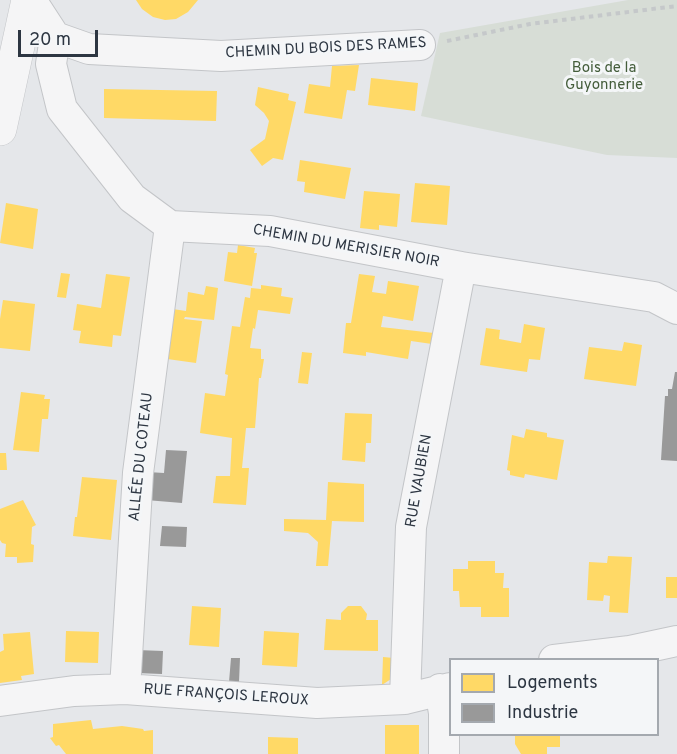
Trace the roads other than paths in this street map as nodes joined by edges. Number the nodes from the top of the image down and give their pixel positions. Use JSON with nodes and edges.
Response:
{"nodes":[{"id":1,"x":30,"y":0,"type":"edge"},
{"id":2,"x":55,"y":37,"type":"junction"},
{"id":3,"x":420,"y":45,"type":"road end"},
{"id":4,"x":0,"y":129,"type":"edge"},
{"id":5,"x":170,"y":226,"type":"junction"},
{"id":6,"x":461,"y":267,"type":"junction"},
{"id":7,"x":677,"y":309,"type":"edge"},
{"id":8,"x":677,"y":641,"type":"edge"},
{"id":9,"x":571,"y":658,"type":"edge"},
{"id":10,"x":445,"y":688,"type":"edge"},
{"id":11,"x":125,"y":689,"type":"junction"},
{"id":12,"x":405,"y":699,"type":"junction"},
{"id":13,"x":0,"y":701,"type":"edge"},
{"id":14,"x":444,"y":754,"type":"edge"}],
"edges":[{"from":1,"to":2,"type":"street"},
{"from":1,"to":4,"type":"street"},
{"from":2,"to":3,"type":"street","name":"CHEMIN DU BOIS DES RAMES"},
{"from":2,"to":5,"type":"street"},
{"from":5,"to":6,"type":"street","name":"CHEMIN DU MERISIER NOIR"},
{"from":5,"to":11,"type":"street","name":"ALLÉE DU COTEAU"},
{"from":6,"to":7,"type":"street","name":"CHEMIN DU MERISIER NOIR"},
{"from":6,"to":12,"type":"street","name":"RUE VAUBIEN"},
{"from":8,"to":9,"type":"street"},
{"from":10,"to":12,"type":"street","name":"RUE FRANÇOIS LEROUX"},
{"from":10,"to":14,"type":"street"},
{"from":11,"to":12,"type":"street","name":"RUE FRANÇOIS LEROUX"},
{"from":11,"to":13,"type":"street","name":"RUE FRANÇOIS LEROUX"}]}
